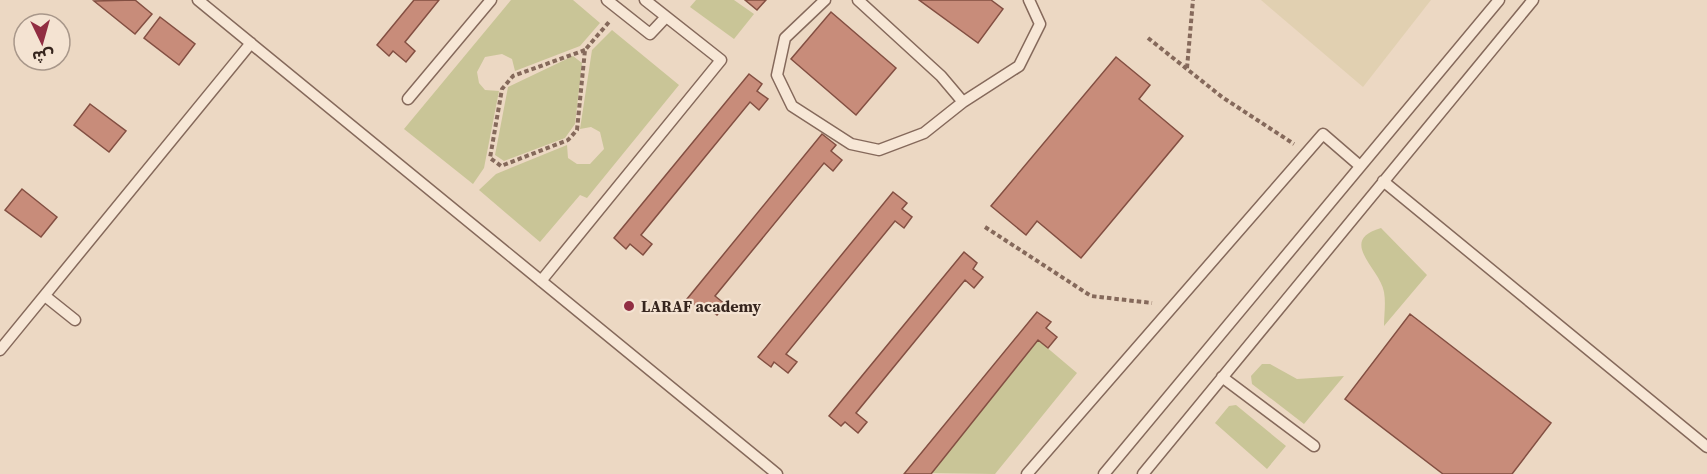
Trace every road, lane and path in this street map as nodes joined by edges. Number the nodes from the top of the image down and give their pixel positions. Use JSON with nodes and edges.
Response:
{"nodes":[{"id":1,"x":198,"y":0,"type":"edge"},
{"id":2,"x":491,"y":0,"type":"edge"},
{"id":3,"x":607,"y":0,"type":"edge"},
{"id":4,"x":645,"y":0,"type":"edge"},
{"id":5,"x":825,"y":0,"type":"edge"},
{"id":6,"x":858,"y":0,"type":"edge"},
{"id":7,"x":1029,"y":0,"type":"edge"},
{"id":8,"x":1193,"y":0,"type":"edge"},
{"id":9,"x":1499,"y":0,"type":"edge"},
{"id":10,"x":1533,"y":0,"type":"edge"},
{"id":11,"x":620,"y":10,"type":"junction"},
{"id":12,"x":666,"y":17,"type":"junction"},
{"id":13,"x":1148,"y":38,"type":"dead end"},
{"id":14,"x":251,"y":44,"type":"junction"},
{"id":15,"x":585,"y":50,"type":"junction"},
{"id":16,"x":1186,"y":69,"type":"junction"},
{"id":17,"x":408,"y":99,"type":"dead end"},
{"id":18,"x":963,"y":102,"type":"junction"},
{"id":19,"x":1307,"y":153,"type":"junction"},
{"id":20,"x":1360,"y":166,"type":"junction"},
{"id":21,"x":1383,"y":182,"type":"junction"},
{"id":22,"x":985,"y":227,"type":"dead end"},
{"id":23,"x":541,"y":281,"type":"junction"},
{"id":24,"x":45,"y":296,"type":"junction"},
{"id":25,"x":1174,"y":306,"type":"junction"},
{"id":26,"x":75,"y":320,"type":"dead end"},
{"id":27,"x":0,"y":350,"type":"edge"},
{"id":28,"x":1222,"y":377,"type":"junction"},
{"id":29,"x":1314,"y":446,"type":"dead end"},
{"id":30,"x":1707,"y":447,"type":"edge"},
{"id":31,"x":777,"y":474,"type":"edge"},
{"id":32,"x":1027,"y":474,"type":"edge"},
{"id":33,"x":1104,"y":474,"type":"edge"},
{"id":34,"x":1143,"y":474,"type":"edge"}],
"edges":[{"from":1,"to":14,"type":"lane"},
{"from":2,"to":17,"type":"lane"},
{"from":3,"to":11,"type":"lane"},
{"from":4,"to":12,"type":"lane"},
{"from":5,"to":18,"type":"lane"},
{"from":6,"to":18,"type":"lane"},
{"from":7,"to":18,"type":"lane"},
{"from":8,"to":16,"type":"path"},
{"from":9,"to":20,"type":"lane"},
{"from":10,"to":21,"type":"lane"},
{"from":11,"to":12,"type":"lane"},
{"from":11,"to":15,"type":"path"},
{"from":12,"to":23,"type":"lane"},
{"from":13,"to":16,"type":"path"},
{"from":14,"to":23,"type":"lane"},
{"from":14,"to":24,"type":"lane"},
{"from":15,"to":15,"type":"path"},
{"from":16,"to":19,"type":"path"},
{"from":19,"to":20,"type":"lane"},
{"from":19,"to":25,"type":"lane"},
{"from":20,"to":33,"type":"lane"},
{"from":21,"to":28,"type":"lane"},
{"from":21,"to":30,"type":"lane"},
{"from":22,"to":25,"type":"path"},
{"from":23,"to":31,"type":"lane"},
{"from":24,"to":26,"type":"lane"},
{"from":24,"to":27,"type":"lane"},
{"from":25,"to":32,"type":"lane"},
{"from":28,"to":29,"type":"lane"},
{"from":28,"to":34,"type":"lane"}]}
